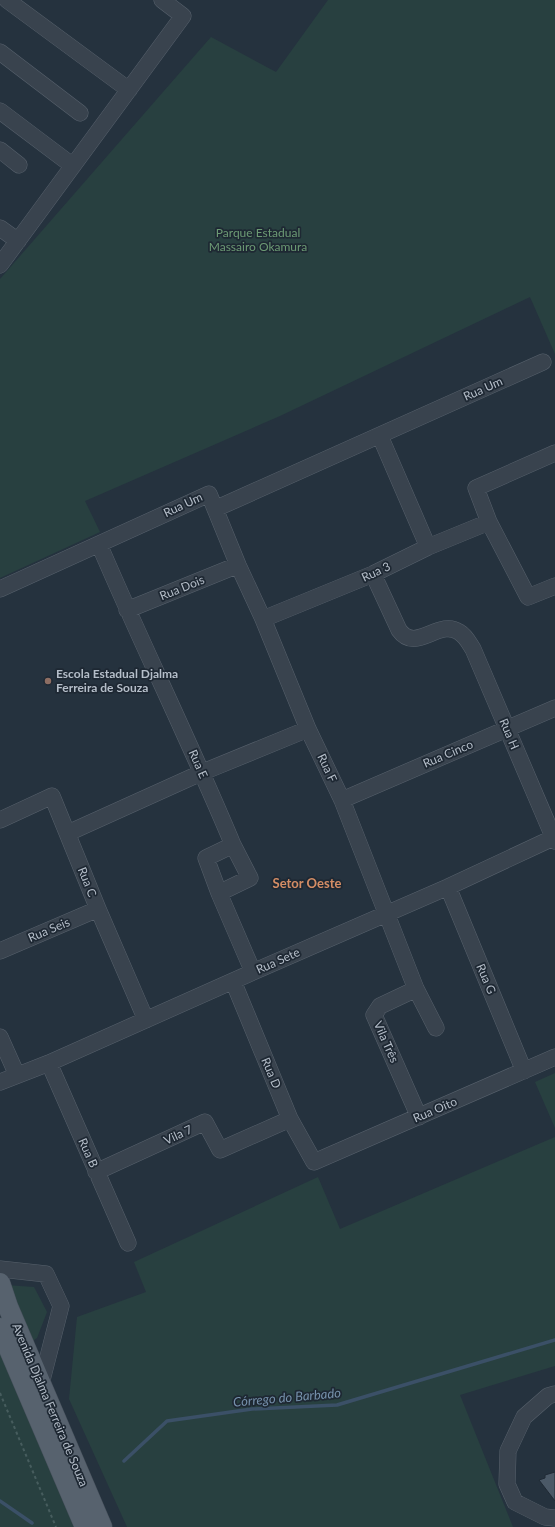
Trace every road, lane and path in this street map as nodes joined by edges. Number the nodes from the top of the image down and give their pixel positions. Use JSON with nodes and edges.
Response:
{"nodes":[{"id":1,"x":7,"y":0,"type":"edge"},
{"id":2,"x":162,"y":0,"type":"edge"},
{"id":3,"x":0,"y":52,"type":"edge"},
{"id":4,"x":129,"y":90,"type":"junction"},
{"id":5,"x":0,"y":111,"type":"edge"},
{"id":6,"x":80,"y":113,"type":"dead end"},
{"id":7,"x":0,"y":150,"type":"edge"},
{"id":8,"x":19,"y":165,"type":"dead end"},
{"id":9,"x":73,"y":166,"type":"junction"},
{"id":10,"x":0,"y":228,"type":"edge"},
{"id":11,"x":18,"y":241,"type":"junction"},
{"id":12,"x":0,"y":265,"type":"edge"},
{"id":13,"x":542,"y":362,"type":"dead end"},
{"id":14,"x":380,"y":436,"type":"junction"},
{"id":15,"x":555,"y":453,"type":"edge"},
{"id":16,"x":215,"y":509,"type":"junction"},
{"id":17,"x":489,"y":522,"type":"junction"},
{"id":18,"x":99,"y":544,"type":"junction"},
{"id":19,"x":428,"y":547,"type":"junction"},
{"id":20,"x":238,"y":565,"type":"junction"},
{"id":21,"x":373,"y":574,"type":"junction"},
{"id":22,"x":555,"y":586,"type":"edge"},
{"id":23,"x":0,"y":589,"type":"edge"},
{"id":24,"x":127,"y":610,"type":"junction"},
{"id":25,"x":263,"y":620,"type":"junction"},
{"id":26,"x":555,"y":708,"type":"edge"},
{"id":27,"x":308,"y":729,"type":"junction"},
{"id":28,"x":507,"y":729,"type":"junction"},
{"id":29,"x":203,"y":772,"type":"junction"},
{"id":30,"x":342,"y":800,"type":"junction"},
{"id":31,"x":0,"y":820,"type":"edge"},
{"id":32,"x":68,"y":833,"type":"junction"},
{"id":33,"x":554,"y":839,"type":"edge"},
{"id":34,"x":233,"y":845,"type":"junction"},
{"id":35,"x":448,"y":887,"type":"junction"},
{"id":36,"x":220,"y":893,"type":"junction"},
{"id":37,"x":98,"y":909,"type":"junction"},
{"id":38,"x":386,"y":913,"type":"junction"},
{"id":39,"x":0,"y":951,"type":"edge"},
{"id":40,"x":253,"y":972,"type":"junction"},
{"id":41,"x":233,"y":982,"type":"junction"},
{"id":42,"x":416,"y":989,"type":"junction"},
{"id":43,"x":146,"y":1020,"type":"junction"},
{"id":44,"x":436,"y":1028,"type":"dead end"},
{"id":45,"x":0,"y":1037,"type":"edge"},
{"id":46,"x":555,"y":1056,"type":"edge"},
{"id":47,"x":49,"y":1063,"type":"junction"},
{"id":48,"x":524,"y":1071,"type":"junction"},
{"id":49,"x":17,"y":1075,"type":"junction"},
{"id":50,"x":0,"y":1082,"type":"edge"},
{"id":51,"x":419,"y":1116,"type":"junction"},
{"id":52,"x":290,"y":1119,"type":"junction"},
{"id":53,"x":314,"y":1162,"type":"joint"},
{"id":54,"x":96,"y":1172,"type":"junction"},
{"id":55,"x":128,"y":1243,"type":"dead end"},
{"id":56,"x":0,"y":1269,"type":"edge"},
{"id":57,"x":0,"y":1283,"type":"edge"},
{"id":58,"x":0,"y":1328,"type":"edge"},
{"id":59,"x":41,"y":1384,"type":"junction"},
{"id":60,"x":0,"y":1393,"type":"edge"},
{"id":61,"x":555,"y":1394,"type":"edge"},
{"id":62,"x":61,"y":1452,"type":"junction"},
{"id":63,"x":555,"y":1518,"type":"edge"},
{"id":64,"x":56,"y":1527,"type":"edge"},
{"id":65,"x":85,"y":1527,"type":"edge"},
{"id":66,"x":102,"y":1527,"type":"edge"}],
"edges":[{"from":1,"to":4,"type":"street"},
{"from":2,"to":4,"type":"street"},
{"from":3,"to":6,"type":"street"},
{"from":4,"to":9,"type":"street"},
{"from":5,"to":9,"type":"street"},
{"from":7,"to":8,"type":"street"},
{"from":9,"to":11,"type":"street"},
{"from":10,"to":11,"type":"street"},
{"from":11,"to":12,"type":"street"},
{"from":13,"to":14,"type":"street","name":"Rua Um"},
{"from":14,"to":16,"type":"street","name":"Rua Um"},
{"from":14,"to":19,"type":"street"},
{"from":15,"to":17,"type":"street"},
{"from":16,"to":18,"type":"street","name":"Rua Um"},
{"from":16,"to":20,"type":"street","name":"Rua F"},
{"from":17,"to":19,"type":"street","name":"Rua 3"},
{"from":17,"to":22,"type":"street"},
{"from":18,"to":23,"type":"street","name":"Rua Um"},
{"from":18,"to":24,"type":"street","name":"Rua E"},
{"from":19,"to":21,"type":"street","name":"Rua 3"},
{"from":20,"to":24,"type":"street","name":"Rua Dois"},
{"from":20,"to":25,"type":"street","name":"Rua F"},
{"from":21,"to":25,"type":"street","name":"Rua 3"},
{"from":21,"to":28,"type":"street","name":"Rua H"},
{"from":24,"to":29,"type":"street","name":"Rua E"},
{"from":25,"to":27,"type":"street","name":"Rua F"},
{"from":26,"to":28,"type":"street","name":"Rua Cinco"},
{"from":27,"to":29,"type":"street"},
{"from":27,"to":30,"type":"street","name":"Rua F"},
{"from":28,"to":30,"type":"street","name":"Rua Cinco"},
{"from":28,"to":33,"type":"street","name":"Rua H"},
{"from":29,"to":32,"type":"street"},
{"from":29,"to":34,"type":"street","name":"Rua E"},
{"from":30,"to":38,"type":"street","name":"Rua F"},
{"from":31,"to":32,"type":"street","name":"Rua C"},
{"from":32,"to":37,"type":"street","name":"Rua C"},
{"from":33,"to":35,"type":"street","name":"Rua Sete"},
{"from":34,"to":36,"type":"street"},
{"from":34,"to":36,"type":"street","name":"Rua E"},
{"from":35,"to":38,"type":"street","name":"Rua Sete"},
{"from":35,"to":48,"type":"street","name":"Rua G"},
{"from":36,"to":40,"type":"street"},
{"from":37,"to":39,"type":"street","name":"Rua Seis"},
{"from":37,"to":43,"type":"street","name":"Rua C"},
{"from":38,"to":40,"type":"street","name":"Rua Sete"},
{"from":38,"to":42,"type":"street","name":"Rua F"},
{"from":40,"to":41,"type":"street","name":"Rua Sete"},
{"from":41,"to":43,"type":"street","name":"Rua Sete"},
{"from":41,"to":52,"type":"street","name":"Rua D"},
{"from":42,"to":44,"type":"street","name":"Rua F"},
{"from":42,"to":51,"type":"street","name":"Vila Três"},
{"from":43,"to":47,"type":"street","name":"Rua Sete"},
{"from":45,"to":49,"type":"street"},
{"from":46,"to":48,"type":"street","name":"Rua Oito"},
{"from":47,"to":49,"type":"street","name":"Rua Sete"},
{"from":47,"to":54,"type":"street","name":"Rua B"},
{"from":48,"to":51,"type":"street","name":"Rua Oito"},
{"from":49,"to":50,"type":"street","name":"Rua Sete"},
{"from":51,"to":53,"type":"street","name":"Rua Oito"},
{"from":52,"to":53,"type":"street","name":"Rua D"},
{"from":52,"to":54,"type":"street","name":"Vila 7"},
{"from":54,"to":55,"type":"street","name":"Rua B"},
{"from":56,"to":59,"type":"street"},
{"from":57,"to":59,"type":"main road","name":"Avenida Djalma Ferreira de Souza"},
{"from":58,"to":62,"type":"main road","name":"Avenida Djalma Ferreira de Souza"},
{"from":59,"to":62,"type":"main road","name":"Avenida Djalma Ferreira de Souza"},
{"from":60,"to":64,"type":"path"},
{"from":61,"to":63,"type":"street"},
{"from":62,"to":65,"type":"main road","name":"Avenida Djalma Ferreira de Souza"},
{"from":62,"to":66,"type":"main road","name":"Avenida Djalma Ferreira de Souza"}]}
